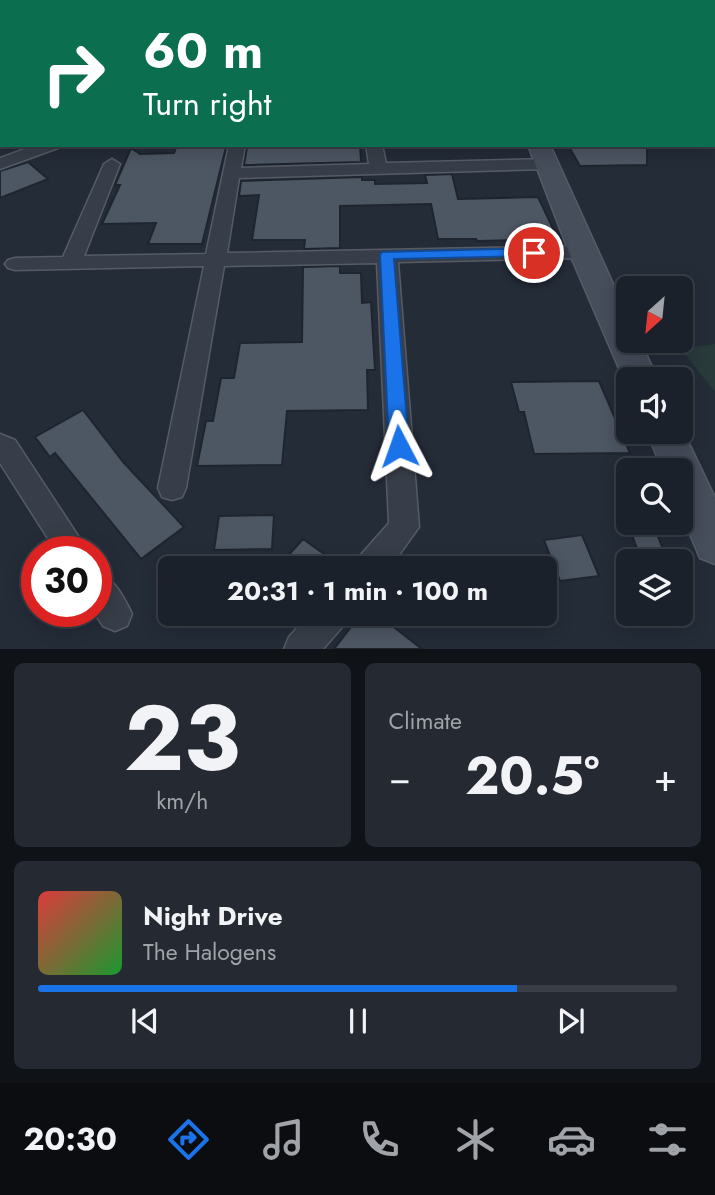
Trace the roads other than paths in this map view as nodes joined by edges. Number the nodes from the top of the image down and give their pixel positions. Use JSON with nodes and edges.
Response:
{"nodes":[{"id":1,"x":47,"y":147,"type":"edge"},
{"id":2,"x":237,"y":147,"type":"edge"},
{"id":3,"x":374,"y":147,"type":"edge"},
{"id":4,"x":543,"y":155,"type":"edge"},
{"id":5,"x":0,"y":164,"type":"edge"},
{"id":6,"x":113,"y":164,"type":"dead end"},
{"id":7,"x":378,"y":169,"type":"junction"},
{"id":8,"x":232,"y":173,"type":"junction"},
{"id":9,"x":583,"y":252,"type":"junction"},
{"id":10,"x":387,"y":255,"type":"junction"},
{"id":11,"x":215,"y":260,"type":"junction"},
{"id":12,"x":71,"y":263,"type":"junction"},
{"id":13,"x":15,"y":264,"type":"dead end"},
{"id":14,"x":635,"y":367,"type":"edge"},
{"id":15,"x":670,"y":444,"type":"edge"},
{"id":16,"x":0,"y":445,"type":"edge"},
{"id":17,"x":172,"y":488,"type":"dead end"},
{"id":18,"x":63,"y":536,"type":"edge"},
{"id":19,"x":715,"y":544,"type":"edge"},
{"id":20,"x":380,"y":556,"type":"edge"},
{"id":21,"x":112,"y":610,"type":"edge"},
{"id":22,"x":115,"y":614,"type":"dead end"},
{"id":23,"x":321,"y":626,"type":"edge"},
{"id":24,"x":301,"y":649,"type":"edge"}],
"edges":[{"from":1,"to":5,"type":"street"},
{"from":2,"to":8,"type":"street"},
{"from":3,"to":7,"type":"street"},
{"from":4,"to":7,"type":"street"},
{"from":4,"to":9,"type":"street"},
{"from":6,"to":12,"type":"street"},
{"from":7,"to":8,"type":"street"},
{"from":8,"to":11,"type":"street"},
{"from":9,"to":10,"type":"street"},
{"from":9,"to":14,"type":"street"},
{"from":10,"to":11,"type":"street"},
{"from":10,"to":20,"type":"street"},
{"from":11,"to":12,"type":"street"},
{"from":11,"to":17,"type":"street"},
{"from":12,"to":13,"type":"street"},
{"from":15,"to":19,"type":"street"},
{"from":16,"to":18,"type":"street"},
{"from":21,"to":22,"type":"street"},
{"from":23,"to":24,"type":"street"}]}
